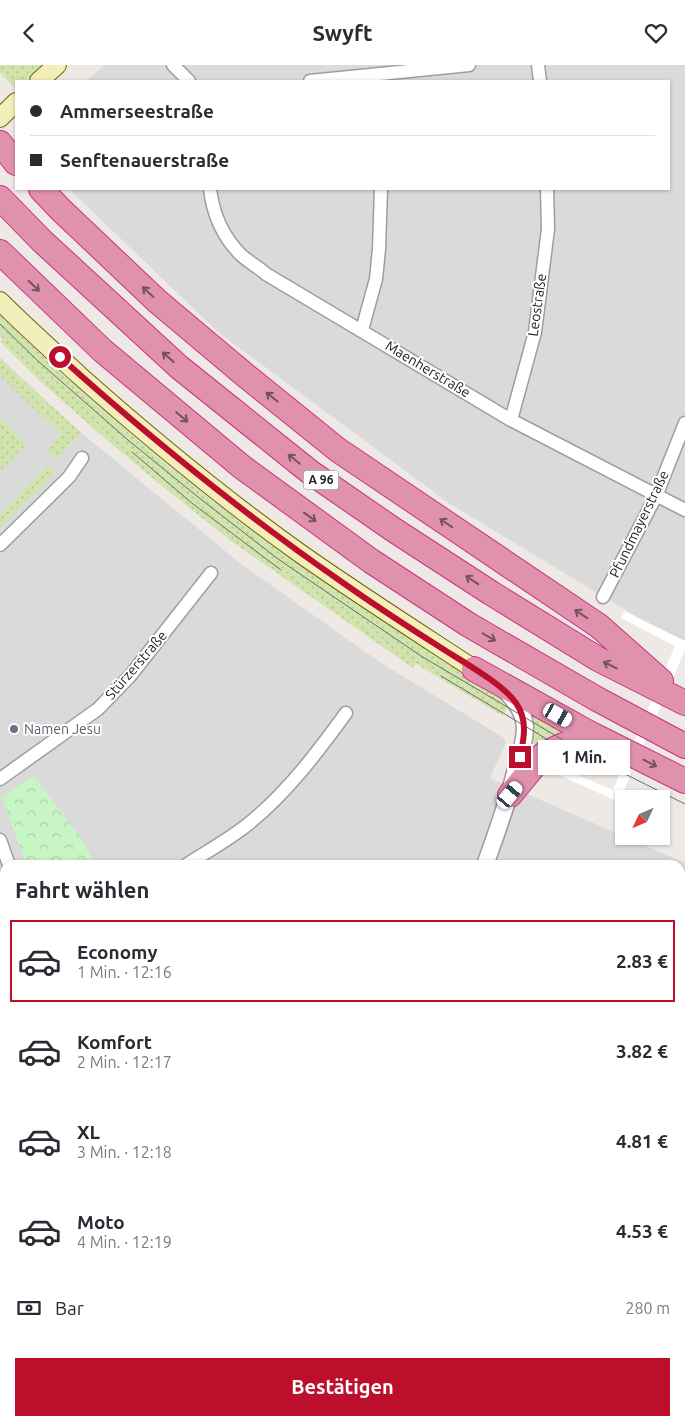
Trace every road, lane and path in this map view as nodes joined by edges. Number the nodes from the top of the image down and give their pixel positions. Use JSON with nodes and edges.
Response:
{"nodes":[{"id":1,"x":173,"y":65,"type":"edge"},
{"id":2,"x":469,"y":65,"type":"edge"},
{"id":3,"x":538,"y":65,"type":"edge"},
{"id":4,"x":372,"y":79,"type":"edge"},
{"id":5,"x":188,"y":80,"type":"edge"},
{"id":6,"x":341,"y":80,"type":"edge"},
{"id":7,"x":540,"y":80,"type":"edge"},
{"id":8,"x":15,"y":103,"type":"edge"},
{"id":9,"x":0,"y":117,"type":"edge"},
{"id":10,"x":0,"y":143,"type":"edge"},
{"id":11,"x":15,"y":162,"type":"edge"},
{"id":12,"x":42,"y":190,"type":"edge"},
{"id":13,"x":210,"y":190,"type":"edge"},
{"id":14,"x":381,"y":190,"type":"edge"},
{"id":15,"x":547,"y":190,"type":"edge"},
{"id":16,"x":0,"y":198,"type":"edge"},
{"id":17,"x":0,"y":252,"type":"edge"},
{"id":18,"x":0,"y":301,"type":"edge"},
{"id":19,"x":362,"y":330,"type":"junction"},
{"id":20,"x":511,"y":420,"type":"junction"},
{"id":21,"x":685,"y":423,"type":"edge"},
{"id":22,"x":82,"y":458,"type":"dead end"},
{"id":23,"x":656,"y":497,"type":"junction"},
{"id":24,"x":685,"y":510,"type":"edge"},
{"id":25,"x":0,"y":545,"type":"edge"},
{"id":26,"x":211,"y":573,"type":"dead end"},
{"id":27,"x":603,"y":597,"type":"dead end"},
{"id":28,"x":474,"y":669,"type":"junction"},
{"id":29,"x":685,"y":702,"type":"edge"},
{"id":30,"x":346,"y":713,"type":"dead end"},
{"id":31,"x":591,"y":733,"type":"junction"},
{"id":32,"x":685,"y":745,"type":"edge"},
{"id":33,"x":0,"y":779,"type":"edge"},
{"id":34,"x":685,"y":781,"type":"edge"},
{"id":35,"x":510,"y":795,"type":"junction"},
{"id":36,"x":0,"y":840,"type":"edge"},
{"id":37,"x":7,"y":860,"type":"edge"},
{"id":38,"x":194,"y":860,"type":"edge"},
{"id":39,"x":487,"y":860,"type":"edge"}],
"edges":[{"from":1,"to":5,"type":"street"},
{"from":2,"to":4,"type":"street"},
{"from":3,"to":7,"type":"street"},
{"from":4,"to":6,"type":"street"},
{"from":8,"to":9,"type":"main road"},
{"from":10,"to":11,"type":"highway"},
{"from":29,"to":12,"type":"highway","one_way":true},
{"from":13,"to":19,"type":"street","name":"Maenherstraße"},
{"from":14,"to":19,"type":"street"},
{"from":15,"to":20,"type":"street","name":"Leostraße"},
{"from":29,"to":16,"type":"highway","number":"A 96","one_way":true},
{"from":17,"to":32,"type":"highway","number":"A 96","one_way":true},
{"from":18,"to":28,"type":"main road"},
{"from":19,"to":20,"type":"street","name":"Maenherstraße"},
{"from":20,"to":23,"type":"street","name":"Maenherstraße"},
{"from":21,"to":23,"type":"street","name":"Pfundmayerstraße"},
{"from":22,"to":25,"type":"street"},
{"from":23,"to":24,"type":"street","name":"Maenherstraße"},
{"from":23,"to":27,"type":"street","name":"Pfundmayerstraße"},
{"from":26,"to":33,"type":"street","name":"Stürzerstraße"},
{"from":28,"to":31,"type":"highway"},
{"from":28,"to":35,"type":"street"},
{"from":30,"to":38,"type":"street"},
{"from":31,"to":34,"type":"highway","one_way":true},
{"from":31,"to":35,"type":"highway"},
{"from":35,"to":39,"type":"street"},
{"from":36,"to":37,"type":"street"}]}
